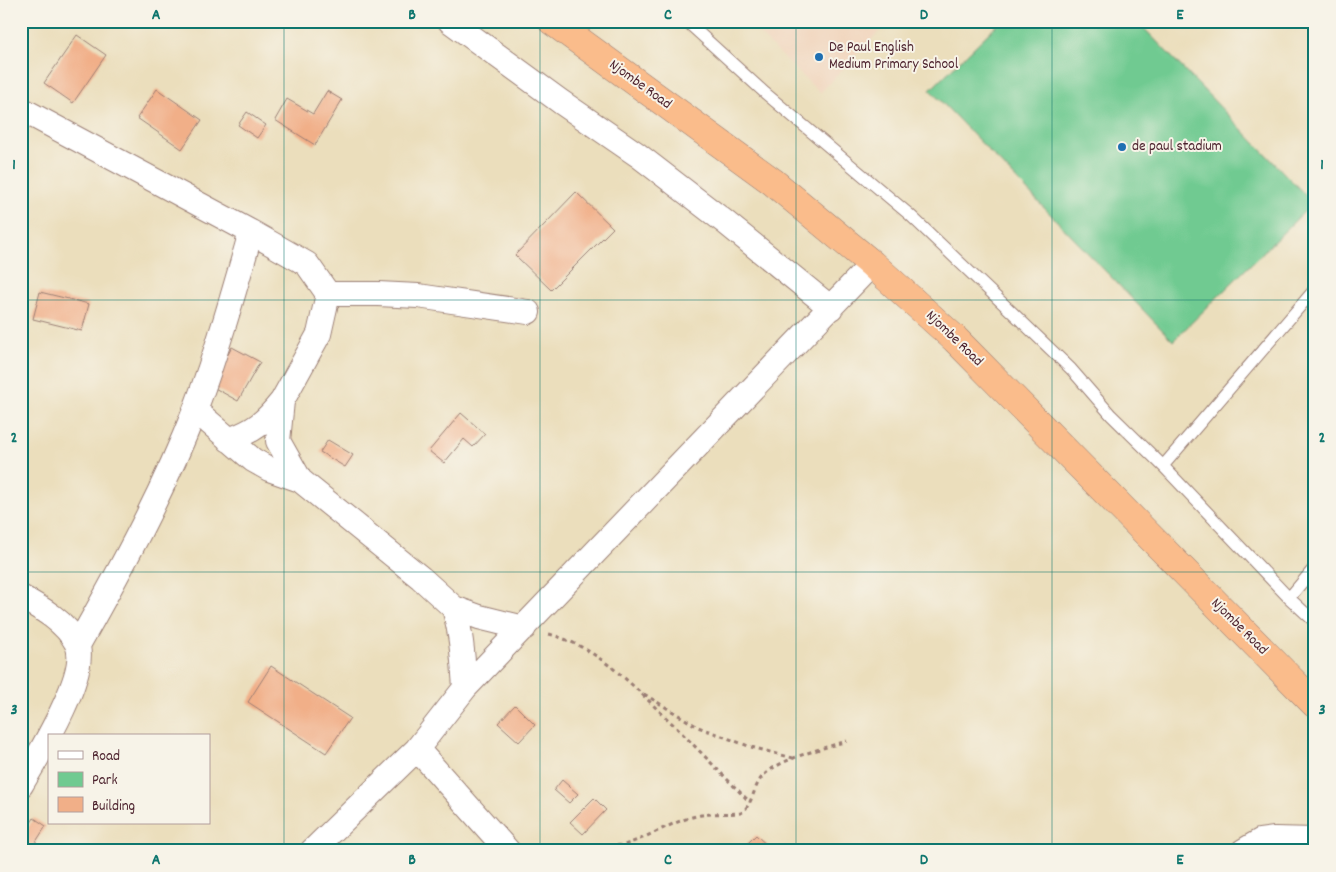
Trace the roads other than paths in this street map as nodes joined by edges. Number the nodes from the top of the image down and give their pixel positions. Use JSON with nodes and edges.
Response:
{"nodes":[{"id":1,"x":450,"y":21,"type":"edge"},
{"id":2,"x":686,"y":21,"type":"edge"},
{"id":3,"x":564,"y":24,"type":"edge"},
{"id":4,"x":21,"y":109,"type":"edge"},
{"id":5,"x":251,"y":232,"type":"junction"},
{"id":6,"x":872,"y":264,"type":"junction"},
{"id":7,"x":1315,"y":290,"type":"edge"},
{"id":8,"x":328,"y":294,"type":"junction"},
{"id":9,"x":831,"y":308,"type":"junction"},
{"id":10,"x":528,"y":312,"type":"dead end"},
{"id":11,"x":282,"y":401,"type":"junction"},
{"id":12,"x":194,"y":410,"type":"junction"},
{"id":13,"x":229,"y":440,"type":"junction"},
{"id":14,"x":1163,"y":466,"type":"junction"},
{"id":15,"x":300,"y":480,"type":"junction"},
{"id":16,"x":1315,"y":567,"type":"edge"},
{"id":17,"x":21,"y":597,"type":"edge"},
{"id":18,"x":1289,"y":598,"type":"junction"},
{"id":19,"x":454,"y":608,"type":"junction"},
{"id":20,"x":1315,"y":622,"type":"edge"},
{"id":21,"x":524,"y":628,"type":"junction"},
{"id":22,"x":78,"y":645,"type":"junction"},
{"id":23,"x":465,"y":688,"type":"junction"},
{"id":24,"x":1315,"y":704,"type":"edge"},
{"id":25,"x":49,"y":734,"type":"edge"},
{"id":26,"x":48,"y":736,"type":"edge"},
{"id":27,"x":417,"y":749,"type":"junction"},
{"id":28,"x":21,"y":785,"type":"edge"},
{"id":29,"x":1315,"y":840,"type":"edge"},
{"id":30,"x":312,"y":851,"type":"edge"},
{"id":31,"x":508,"y":851,"type":"edge"},
{"id":32,"x":1243,"y":851,"type":"edge"}],
"edges":[{"from":1,"to":9,"type":"street"},
{"from":2,"to":14,"type":"lane"},
{"from":3,"to":6,"type":"highway","name":"Njombe Road"},
{"from":4,"to":5,"type":"street"},
{"from":5,"to":8,"type":"street"},
{"from":5,"to":12,"type":"street"},
{"from":6,"to":9,"type":"street"},
{"from":6,"to":24,"type":"highway","name":"Njombe Road"},
{"from":7,"to":14,"type":"lane"},
{"from":8,"to":10,"type":"street"},
{"from":8,"to":11,"type":"street"},
{"from":9,"to":21,"type":"street"},
{"from":11,"to":13,"type":"street"},
{"from":11,"to":15,"type":"street"},
{"from":12,"to":13,"type":"street"},
{"from":12,"to":22,"type":"street"},
{"from":13,"to":15,"type":"street"},
{"from":14,"to":18,"type":"lane"},
{"from":15,"to":19,"type":"street"},
{"from":16,"to":18,"type":"lane"},
{"from":17,"to":22,"type":"street"},
{"from":18,"to":20,"type":"lane"},
{"from":19,"to":21,"type":"street"},
{"from":19,"to":23,"type":"street"},
{"from":21,"to":23,"type":"street"},
{"from":22,"to":25,"type":"street"},
{"from":23,"to":27,"type":"street"},
{"from":26,"to":28,"type":"street"},
{"from":27,"to":30,"type":"street"},
{"from":27,"to":31,"type":"street"},
{"from":29,"to":32,"type":"street"}]}
